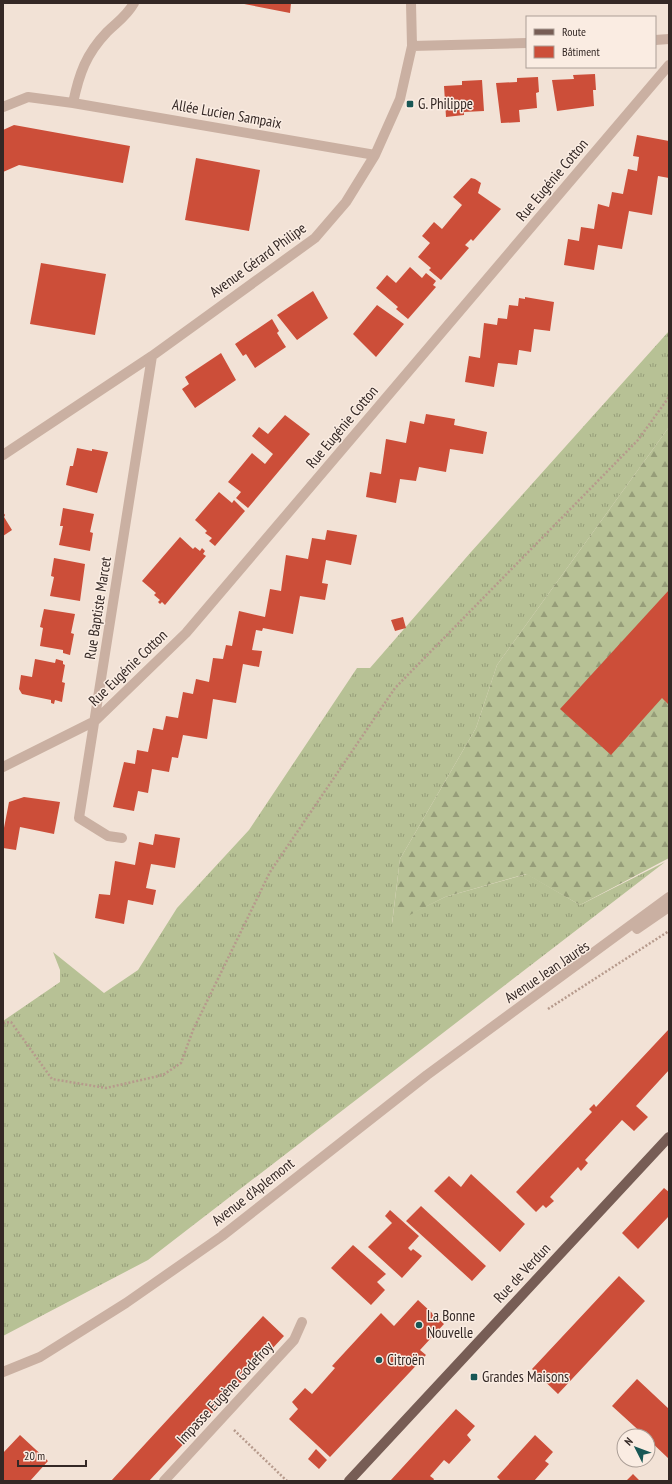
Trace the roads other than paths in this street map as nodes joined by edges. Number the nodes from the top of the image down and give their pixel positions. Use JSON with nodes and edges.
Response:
{"nodes":[{"id":1,"x":134,"y":3,"type":"edge"},
{"id":2,"x":410,"y":3,"type":"edge"},
{"id":3,"x":669,"y":39,"type":"edge"},
{"id":4,"x":656,"y":40,"type":"edge"},
{"id":5,"x":526,"y":43,"type":"edge"},
{"id":6,"x":412,"y":46,"type":"junction"},
{"id":7,"x":669,"y":65,"type":"edge"},
{"id":8,"x":73,"y":103,"type":"junction"},
{"id":9,"x":3,"y":107,"type":"edge"},
{"id":10,"x":375,"y":155,"type":"junction"},
{"id":11,"x":152,"y":356,"type":"junction"},
{"id":12,"x":3,"y":455,"type":"edge"},
{"id":13,"x":95,"y":721,"type":"junction"},
{"id":14,"x":3,"y":767,"type":"edge"},
{"id":15,"x":122,"y":838,"type":"dead end"},
{"id":16,"x":669,"y":897,"type":"edge"},
{"id":17,"x":669,"y":907,"type":"edge"},
{"id":18,"x":508,"y":1016,"type":"junction"},
{"id":19,"x":669,"y":1137,"type":"edge"},
{"id":20,"x":302,"y":1322,"type":"dead end"},
{"id":21,"x":3,"y":1372,"type":"edge"},
{"id":22,"x":164,"y":1481,"type":"edge"},
{"id":23,"x":349,"y":1481,"type":"edge"}],
"edges":[{"from":1,"to":8,"type":"street"},
{"from":2,"to":6,"type":"street","name":"Avenue Gérard Philipe"},
{"from":3,"to":4,"type":"street"},
{"from":5,"to":6,"type":"street"},
{"from":6,"to":10,"type":"street","name":"Avenue Gérard Philipe"},
{"from":7,"to":13,"type":"street","name":"Rue Eugénie Cotton"},
{"from":8,"to":9,"type":"street","name":"Allée Lucien Sampaix"},
{"from":8,"to":10,"type":"street","name":"Allée Lucien Sampaix"},
{"from":10,"to":11,"type":"street","name":"Avenue Gérard Philipe"},
{"from":11,"to":12,"type":"street","name":"Avenue Gérard Philipe"},
{"from":11,"to":13,"type":"street","name":"Rue Baptiste Marcet"},
{"from":13,"to":14,"type":"street","name":"Rue Eugénie Cotton"},
{"from":13,"to":15,"type":"street","name":"Rue Baptiste Marcet"},
{"from":16,"to":18,"type":"street","name":"Avenue Jean Jaurès"},
{"from":17,"to":18,"type":"street","name":"Avenue Jean Jaurès"},
{"from":18,"to":21,"type":"street","name":"Avenue d'Aplemont"},
{"from":19,"to":23,"type":"main road","name":"Rue de Verdun"},
{"from":20,"to":22,"type":"street","name":"Impasse Eugène Godefroy"}]}
